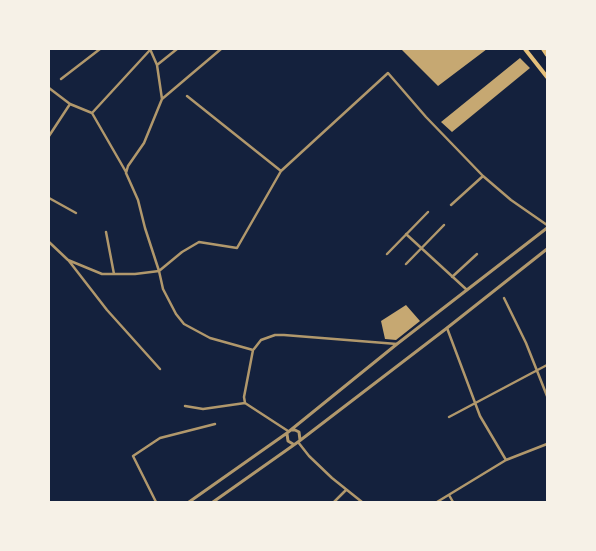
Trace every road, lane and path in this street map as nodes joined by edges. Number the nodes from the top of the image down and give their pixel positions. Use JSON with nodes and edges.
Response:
{"nodes":[{"id":1,"x":100,"y":49,"type":"edge"},
{"id":2,"x":150,"y":49,"type":"edge"},
{"id":3,"x":177,"y":49,"type":"edge"},
{"id":4,"x":221,"y":49,"type":"edge"},
{"id":5,"x":525,"y":49,"type":"edge"},
{"id":6,"x":543,"y":49,"type":"edge"},
{"id":7,"x":547,"y":54,"type":"edge"},
{"id":8,"x":158,"y":64,"type":"junction"},
{"id":9,"x":547,"y":77,"type":"edge"},
{"id":10,"x":61,"y":79,"type":"dead end"},
{"id":11,"x":49,"y":88,"type":"edge"},
{"id":12,"x":187,"y":96,"type":"dead end"},
{"id":13,"x":162,"y":98,"type":"junction"},
{"id":14,"x":70,"y":104,"type":"junction"},
{"id":15,"x":92,"y":114,"type":"junction"},
{"id":16,"x":49,"y":136,"type":"edge"},
{"id":17,"x":281,"y":171,"type":"junction"},
{"id":18,"x":126,"y":173,"type":"junction"},
{"id":19,"x":483,"y":176,"type":"junction"},
{"id":20,"x":49,"y":198,"type":"edge"},
{"id":21,"x":451,"y":205,"type":"dead end"},
{"id":22,"x":428,"y":212,"type":"dead end"},
{"id":23,"x":76,"y":213,"type":"dead end"},
{"id":24,"x":444,"y":225,"type":"dead end"},
{"id":25,"x":547,"y":227,"type":"edge"},
{"id":26,"x":106,"y":232,"type":"dead end"},
{"id":27,"x":406,"y":234,"type":"junction"},
{"id":28,"x":49,"y":242,"type":"edge"},
{"id":29,"x":421,"y":248,"type":"junction"},
{"id":30,"x":547,"y":248,"type":"edge"},
{"id":31,"x":387,"y":254,"type":"dead end"},
{"id":32,"x":477,"y":254,"type":"dead end"},
{"id":33,"x":68,"y":260,"type":"junction"},
{"id":34,"x":406,"y":264,"type":"dead end"},
{"id":35,"x":160,"y":271,"type":"junction"},
{"id":36,"x":114,"y":274,"type":"junction"},
{"id":37,"x":452,"y":277,"type":"junction"},
{"id":38,"x":467,"y":290,"type":"junction"},
{"id":39,"x":504,"y":298,"type":"dead end"},
{"id":40,"x":447,"y":328,"type":"junction"},
{"id":41,"x":397,"y":344,"type":"junction"},
{"id":42,"x":253,"y":350,"type":"junction"},
{"id":43,"x":547,"y":365,"type":"edge"},
{"id":44,"x":160,"y":368,"type":"dead end"},
{"id":45,"x":537,"y":371,"type":"junction"},
{"id":46,"x":547,"y":396,"type":"edge"},
{"id":47,"x":245,"y":403,"type":"junction"},
{"id":48,"x":475,"y":404,"type":"junction"},
{"id":49,"x":185,"y":406,"type":"dead end"},
{"id":50,"x":449,"y":417,"type":"dead end"},
{"id":51,"x":215,"y":424,"type":"dead end"},
{"id":52,"x":289,"y":432,"type":"junction"},
{"id":53,"x":297,"y":442,"type":"junction"},
{"id":54,"x":547,"y":444,"type":"edge"},
{"id":55,"x":506,"y":460,"type":"junction"},
{"id":56,"x":346,"y":490,"type":"junction"},
{"id":57,"x":449,"y":495,"type":"junction"},
{"id":58,"x":156,"y":502,"type":"edge"},
{"id":59,"x":189,"y":502,"type":"edge"},
{"id":60,"x":213,"y":502,"type":"edge"},
{"id":61,"x":334,"y":502,"type":"edge"},
{"id":62,"x":362,"y":502,"type":"edge"},
{"id":63,"x":437,"y":502,"type":"edge"},
{"id":64,"x":453,"y":502,"type":"edge"}],
"edges":[{"from":1,"to":10,"type":"street"},
{"from":2,"to":8,"type":"street"},
{"from":2,"to":15,"type":"street"},
{"from":3,"to":8,"type":"street"},
{"from":4,"to":13,"type":"street"},
{"from":5,"to":9,"type":"main road"},
{"from":6,"to":7,"type":"main road"},
{"from":8,"to":13,"type":"street"},
{"from":11,"to":14,"type":"street"},
{"from":12,"to":17,"type":"street"},
{"from":13,"to":18,"type":"street"},
{"from":14,"to":15,"type":"street"},
{"from":14,"to":16,"type":"street"},
{"from":15,"to":18,"type":"street"},
{"from":17,"to":19,"type":"street"},
{"from":17,"to":35,"type":"street"},
{"from":18,"to":35,"type":"street"},
{"from":19,"to":21,"type":"street"},
{"from":19,"to":25,"type":"street"},
{"from":20,"to":23,"type":"street"},
{"from":22,"to":27,"type":"street"},
{"from":24,"to":29,"type":"street"},
{"from":25,"to":38,"type":"street"},
{"from":26,"to":36,"type":"street"},
{"from":27,"to":29,"type":"street"},
{"from":27,"to":31,"type":"street"},
{"from":28,"to":33,"type":"street"},
{"from":29,"to":34,"type":"street"},
{"from":29,"to":37,"type":"street"},
{"from":30,"to":40,"type":"street"},
{"from":32,"to":37,"type":"street"},
{"from":33,"to":36,"type":"street"},
{"from":33,"to":44,"type":"street"},
{"from":35,"to":36,"type":"street"},
{"from":35,"to":42,"type":"street"},
{"from":37,"to":38,"type":"street"},
{"from":38,"to":41,"type":"street"},
{"from":39,"to":45,"type":"street"},
{"from":40,"to":48,"type":"street"},
{"from":40,"to":53,"type":"street"},
{"from":41,"to":42,"type":"street"},
{"from":41,"to":52,"type":"street"},
{"from":42,"to":47,"type":"street"},
{"from":43,"to":45,"type":"street"},
{"from":45,"to":46,"type":"street"},
{"from":45,"to":48,"type":"street"},
{"from":47,"to":49,"type":"street"},
{"from":47,"to":52,"type":"street"},
{"from":48,"to":50,"type":"street"},
{"from":48,"to":55,"type":"street"},
{"from":51,"to":58,"type":"street"},
{"from":52,"to":53,"type":"street"},
{"from":52,"to":53,"type":"street"},
{"from":52,"to":59,"type":"street"},
{"from":53,"to":56,"type":"street"},
{"from":53,"to":60,"type":"street"},
{"from":54,"to":55,"type":"street"},
{"from":55,"to":57,"type":"street"},
{"from":56,"to":61,"type":"street"},
{"from":56,"to":62,"type":"street"},
{"from":57,"to":63,"type":"street"},
{"from":57,"to":64,"type":"street"}]}
